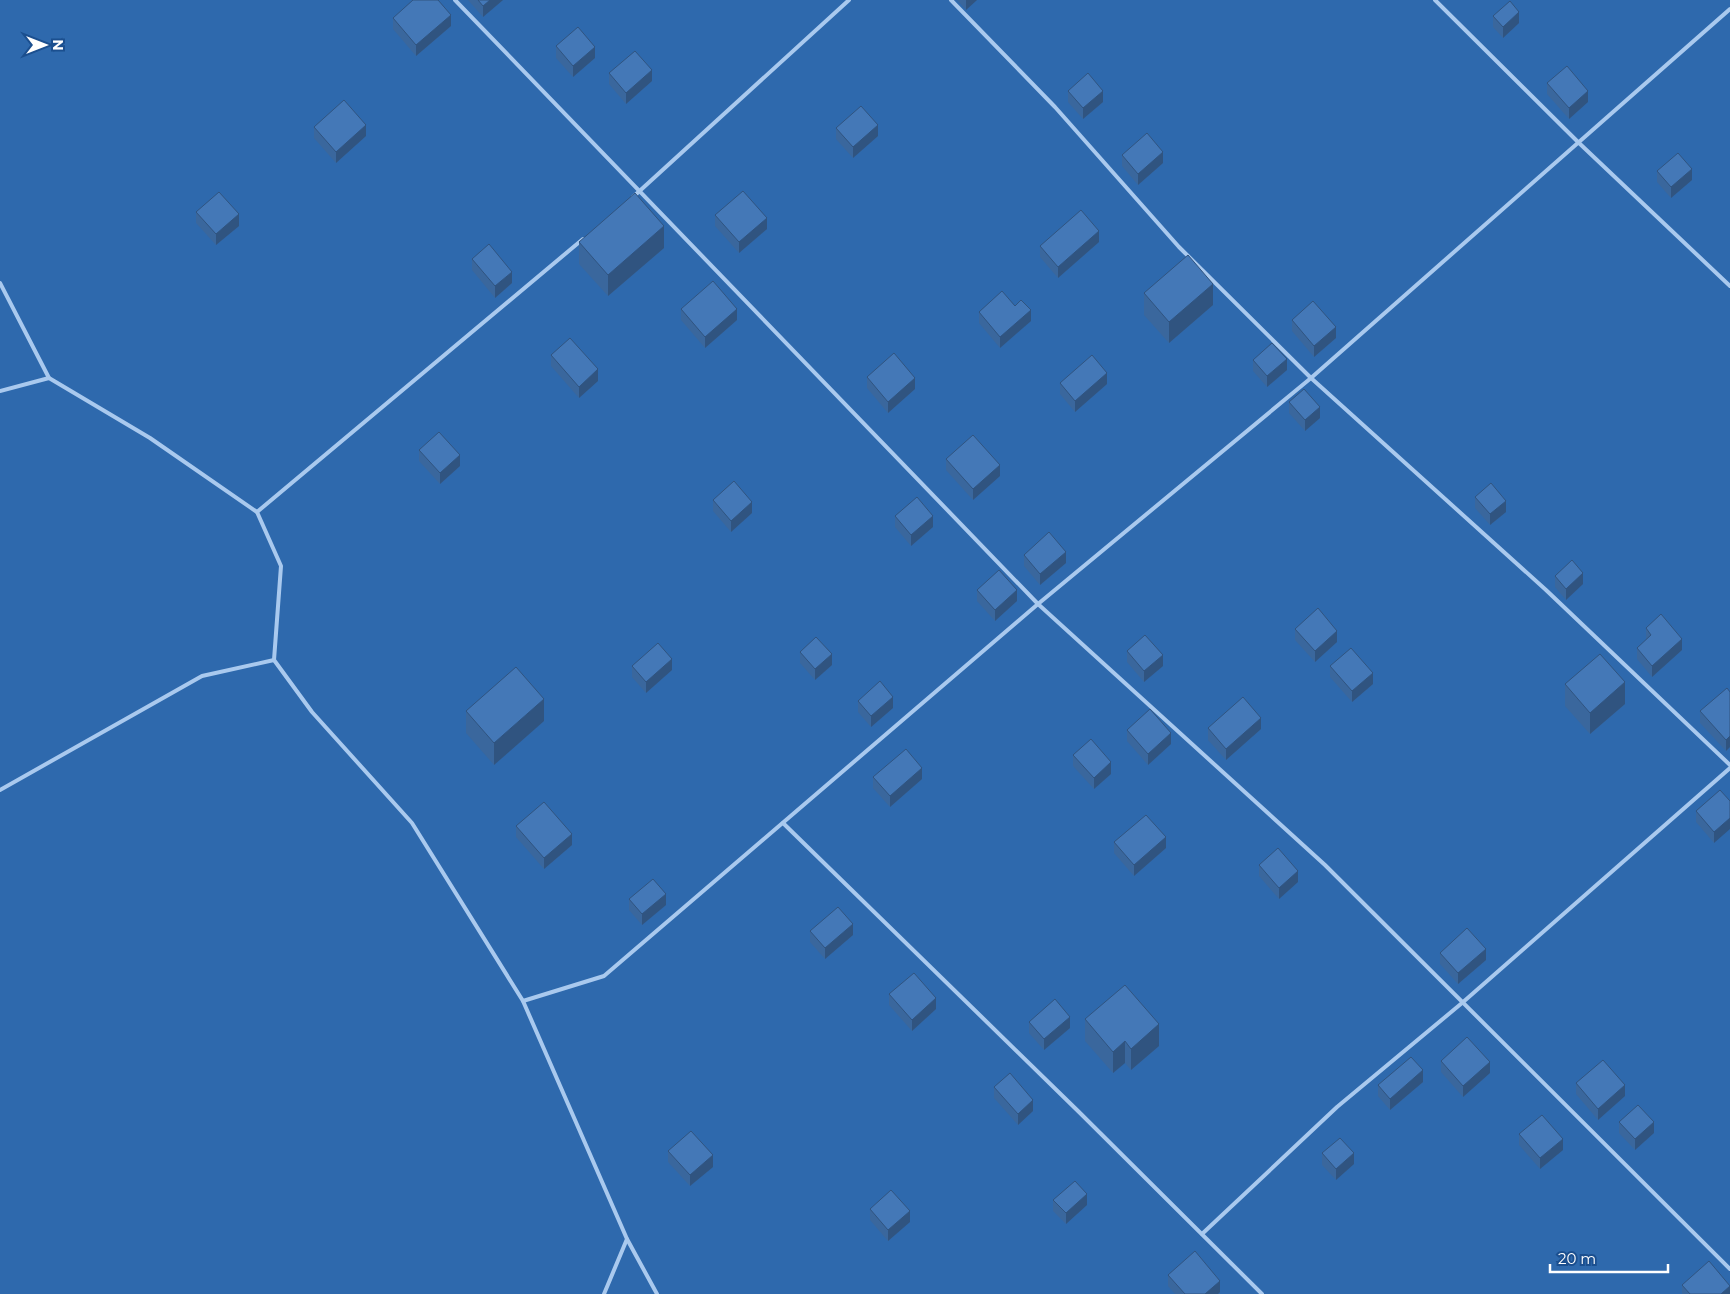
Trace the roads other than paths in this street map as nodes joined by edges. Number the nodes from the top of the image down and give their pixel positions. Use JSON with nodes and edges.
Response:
{"nodes":[{"id":1,"x":455,"y":0,"type":"edge"},
{"id":2,"x":849,"y":0,"type":"edge"},
{"id":3,"x":951,"y":0,"type":"edge"},
{"id":4,"x":1435,"y":0,"type":"edge"},
{"id":5,"x":1730,"y":10,"type":"edge"},
{"id":6,"x":1579,"y":143,"type":"junction"},
{"id":7,"x":639,"y":192,"type":"junction"},
{"id":8,"x":632,"y":198,"type":"edge"},
{"id":9,"x":586,"y":237,"type":"edge"},
{"id":10,"x":0,"y":283,"type":"edge"},
{"id":11,"x":1730,"y":286,"type":"edge"},
{"id":12,"x":49,"y":378,"type":"junction"},
{"id":13,"x":1312,"y":378,"type":"junction"},
{"id":14,"x":0,"y":391,"type":"edge"},
{"id":15,"x":258,"y":512,"type":"junction"},
{"id":16,"x":1038,"y":604,"type":"junction"},
{"id":17,"x":274,"y":660,"type":"junction"},
{"id":18,"x":1730,"y":766,"type":"edge"},
{"id":19,"x":0,"y":790,"type":"edge"},
{"id":20,"x":784,"y":823,"type":"junction"},
{"id":21,"x":523,"y":1001,"type":"junction"},
{"id":22,"x":1462,"y":1003,"type":"junction"},
{"id":23,"x":1202,"y":1234,"type":"junction"},
{"id":24,"x":628,"y":1239,"type":"junction"},
{"id":25,"x":1730,"y":1269,"type":"edge"},
{"id":26,"x":604,"y":1294,"type":"edge"},
{"id":27,"x":657,"y":1294,"type":"edge"},
{"id":28,"x":1262,"y":1294,"type":"edge"}],
"edges":[{"from":1,"to":7,"type":"lane"},
{"from":2,"to":7,"type":"lane"},
{"from":3,"to":13,"type":"lane"},
{"from":4,"to":6,"type":"lane"},
{"from":5,"to":6,"type":"lane"},
{"from":6,"to":11,"type":"lane"},
{"from":6,"to":13,"type":"lane"},
{"from":7,"to":8,"type":"lane"},
{"from":7,"to":16,"type":"lane"},
{"from":9,"to":15,"type":"lane"},
{"from":10,"to":12,"type":"lane"},
{"from":12,"to":14,"type":"lane"},
{"from":12,"to":15,"type":"lane"},
{"from":13,"to":16,"type":"lane"},
{"from":13,"to":18,"type":"lane"},
{"from":15,"to":17,"type":"lane"},
{"from":16,"to":20,"type":"lane"},
{"from":16,"to":22,"type":"lane"},
{"from":17,"to":19,"type":"lane"},
{"from":17,"to":21,"type":"lane"},
{"from":18,"to":22,"type":"lane"},
{"from":20,"to":21,"type":"lane"},
{"from":20,"to":23,"type":"lane"},
{"from":21,"to":24,"type":"lane"},
{"from":22,"to":23,"type":"lane"},
{"from":22,"to":25,"type":"lane"},
{"from":23,"to":28,"type":"lane"},
{"from":24,"to":26,"type":"lane"},
{"from":24,"to":27,"type":"lane"}]}
